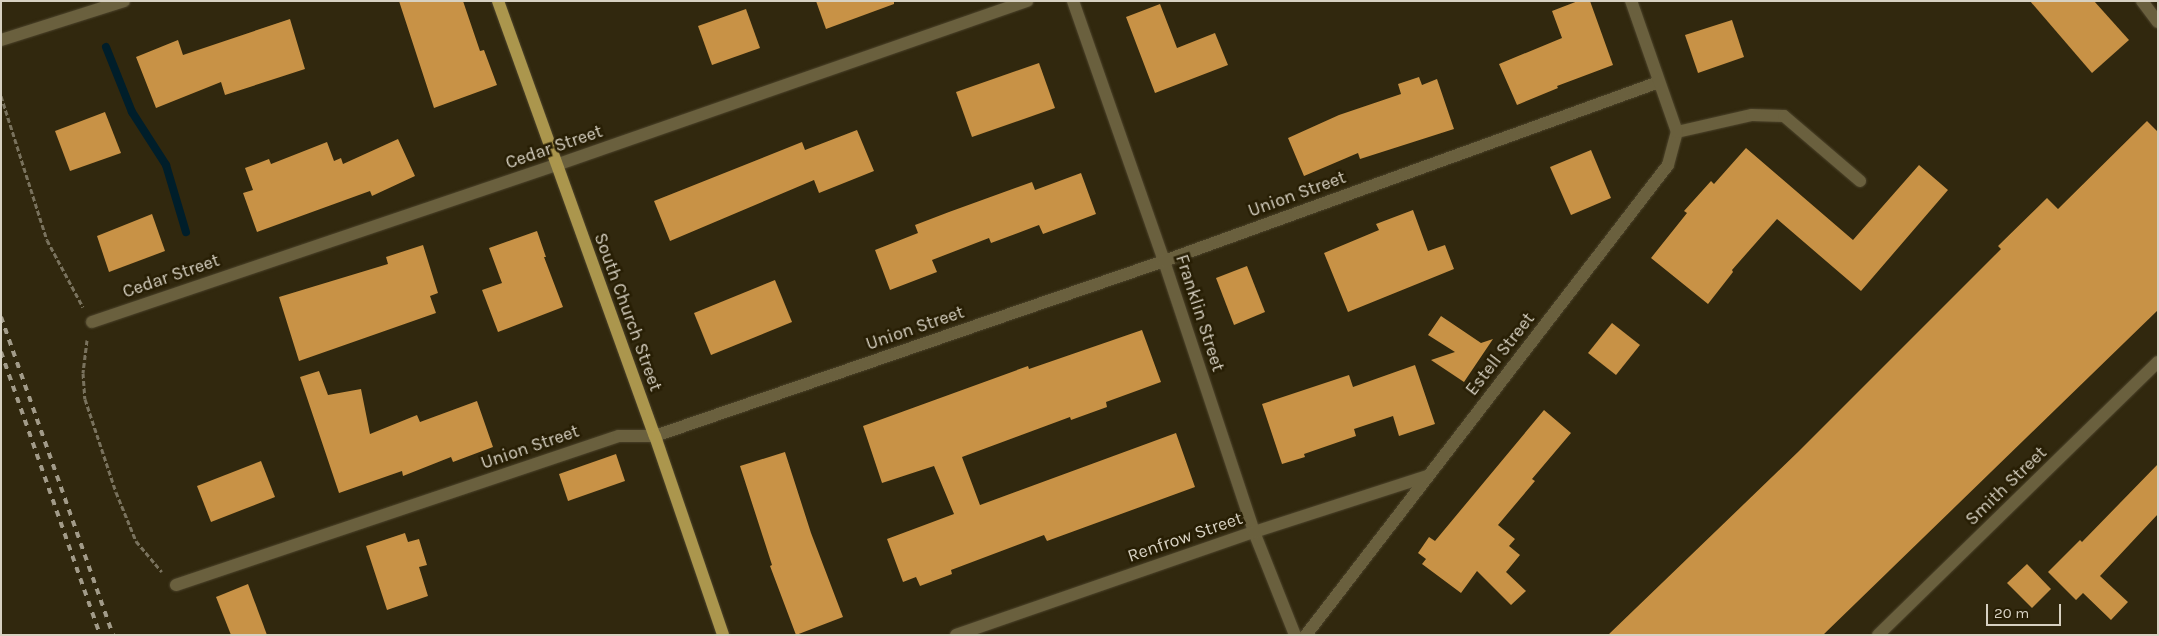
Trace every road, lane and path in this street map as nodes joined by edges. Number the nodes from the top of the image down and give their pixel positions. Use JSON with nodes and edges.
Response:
{"nodes":[{"id":1,"x":124,"y":1,"type":"edge"},
{"id":2,"x":498,"y":1,"type":"edge"},
{"id":3,"x":1027,"y":1,"type":"edge"},
{"id":4,"x":1073,"y":1,"type":"edge"},
{"id":5,"x":1632,"y":1,"type":"edge"},
{"id":6,"x":2142,"y":1,"type":"edge"},
{"id":7,"x":2158,"y":22,"type":"edge"},
{"id":8,"x":1,"y":40,"type":"edge"},
{"id":9,"x":1659,"y":82,"type":"junction"},
{"id":10,"x":1,"y":96,"type":"edge"},
{"id":11,"x":1676,"y":132,"type":"junction"},
{"id":12,"x":556,"y":165,"type":"junction"},
{"id":13,"x":1860,"y":181,"type":"dead end"},
{"id":14,"x":1164,"y":261,"type":"junction"},
{"id":15,"x":92,"y":322,"type":"junction"},
{"id":16,"x":2158,"y":362,"type":"edge"},
{"id":17,"x":655,"y":436,"type":"junction"},
{"id":18,"x":1428,"y":476,"type":"junction"},
{"id":19,"x":1254,"y":532,"type":"junction"},
{"id":20,"x":176,"y":585,"type":"joint"},
{"id":21,"x":724,"y":635,"type":"edge"},
{"id":22,"x":956,"y":635,"type":"edge"},
{"id":23,"x":1295,"y":635,"type":"edge"},
{"id":24,"x":1306,"y":635,"type":"edge"},
{"id":25,"x":1878,"y":635,"type":"edge"}],
"edges":[{"from":1,"to":8,"type":"street"},
{"from":2,"to":12,"type":"main road","name":"South Church Street"},
{"from":3,"to":12,"type":"street","name":"Cedar Street"},
{"from":4,"to":14,"type":"street","name":"Franklin Street"},
{"from":5,"to":9,"type":"street"},
{"from":6,"to":7,"type":"street"},
{"from":9,"to":11,"type":"street"},
{"from":9,"to":14,"type":"street","name":"Union Street"},
{"from":10,"to":15,"type":"path"},
{"from":11,"to":13,"type":"street"},
{"from":11,"to":18,"type":"street","name":"Estell Street"},
{"from":12,"to":15,"type":"street","name":"Cedar Street"},
{"from":12,"to":17,"type":"main road","name":"South Church Street"},
{"from":14,"to":17,"type":"street","name":"Union Street"},
{"from":14,"to":19,"type":"street","name":"Franklin Street"},
{"from":15,"to":20,"type":"path"},
{"from":16,"to":25,"type":"street","name":"Smith Street"},
{"from":17,"to":20,"type":"street","name":"Union Street"},
{"from":17,"to":21,"type":"main road","name":"South Church Street"},
{"from":18,"to":19,"type":"street","name":"Renfrow Street"},
{"from":18,"to":24,"type":"street","name":"Estell Street"},
{"from":19,"to":22,"type":"street","name":"Renfrow Street"},
{"from":19,"to":23,"type":"street","name":"Franklin Street"}]}
